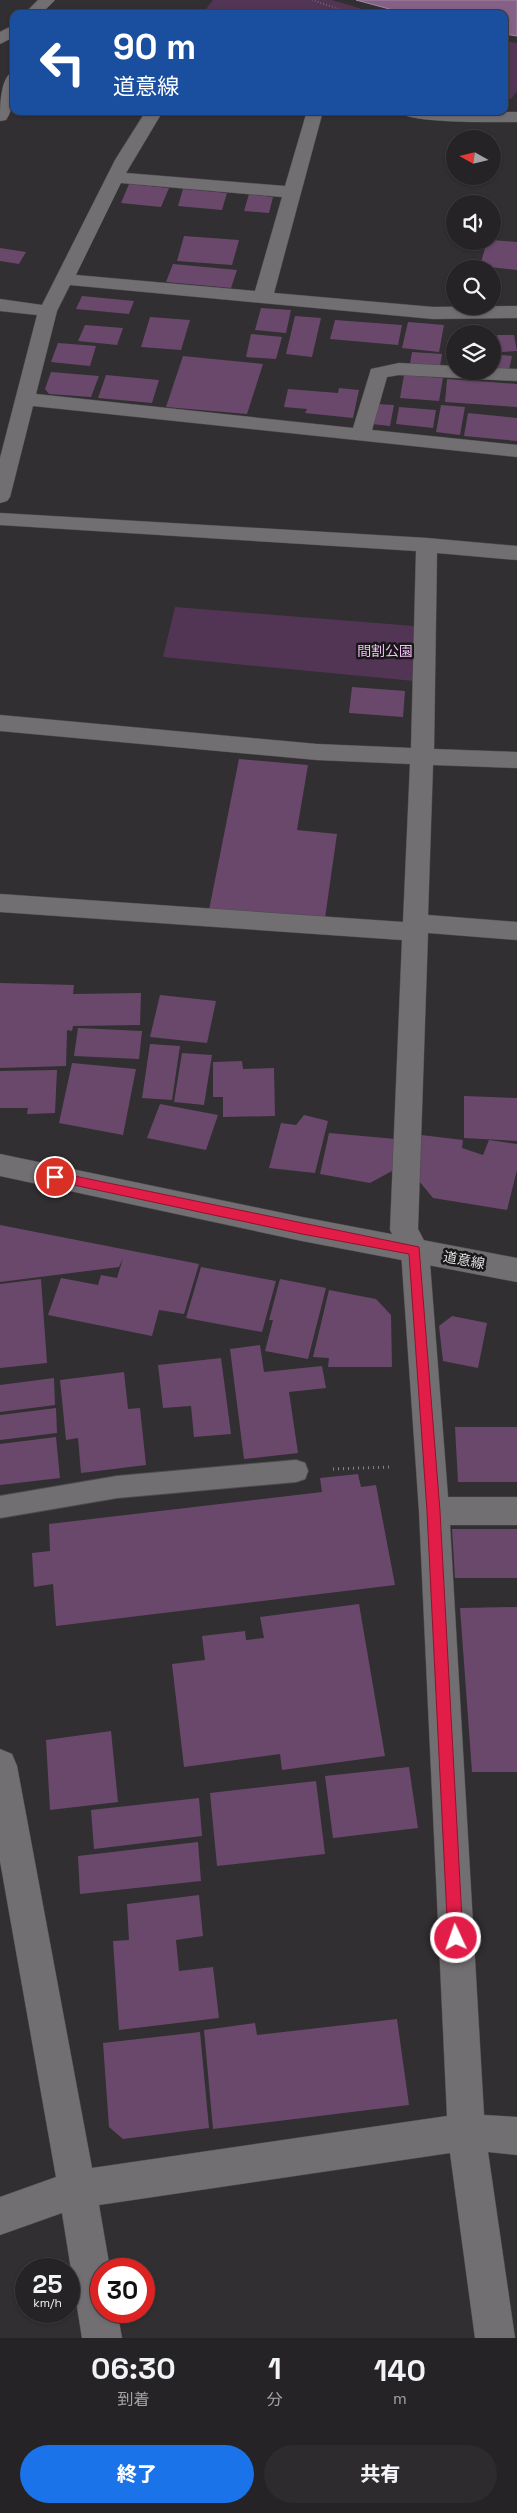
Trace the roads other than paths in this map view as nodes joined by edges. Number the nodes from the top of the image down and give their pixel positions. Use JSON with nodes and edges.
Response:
{"nodes":[{"id":1,"x":47,"y":0,"type":"edge"},
{"id":2,"x":36,"y":10,"type":"edge"},
{"id":3,"x":10,"y":87,"type":"edge"},
{"id":4,"x":153,"y":115,"type":"edge"},
{"id":5,"x":314,"y":115,"type":"edge"},
{"id":6,"x":431,"y":115,"type":"edge"},
{"id":7,"x":0,"y":116,"type":"edge"},
{"id":8,"x":517,"y":117,"type":"edge"},
{"id":9,"x":115,"y":177,"type":"junction"},
{"id":10,"x":291,"y":192,"type":"junction"},
{"id":11,"x":64,"y":279,"type":"junction"},
{"id":12,"x":263,"y":298,"type":"junction"},
{"id":13,"x":0,"y":305,"type":"edge"},
{"id":14,"x":48,"y":311,"type":"junction"},
{"id":15,"x":517,"y":312,"type":"edge"},
{"id":16,"x":517,"y":375,"type":"edge"},
{"id":17,"x":26,"y":399,"type":"junction"},
{"id":18,"x":361,"y":434,"type":"junction"},
{"id":19,"x":517,"y":451,"type":"edge"},
{"id":20,"x":0,"y":496,"type":"edge"},
{"id":21,"x":0,"y":519,"type":"edge"},
{"id":22,"x":427,"y":545,"type":"junction"},
{"id":23,"x":517,"y":553,"type":"edge"},
{"id":24,"x":0,"y":723,"type":"edge"},
{"id":25,"x":422,"y":756,"type":"junction"},
{"id":26,"x":517,"y":760,"type":"edge"},
{"id":27,"x":0,"y":903,"type":"edge"},
{"id":28,"x":415,"y":928,"type":"junction"},
{"id":29,"x":517,"y":931,"type":"edge"},
{"id":30,"x":0,"y":1165,"type":"edge"},
{"id":31,"x":415,"y":1250,"type":"junction"},
{"id":32,"x":517,"y":1270,"type":"edge"},
{"id":33,"x":296,"y":1471,"type":"road end"},
{"id":34,"x":0,"y":1507,"type":"edge"},
{"id":35,"x":434,"y":1511,"type":"junction"},
{"id":36,"x":517,"y":1512,"type":"edge"},
{"id":37,"x":0,"y":1766,"type":"edge"},
{"id":38,"x":466,"y":2132,"type":"junction"},
{"id":39,"x":517,"y":2136,"type":"edge"},
{"id":40,"x":77,"y":2189,"type":"junction"},
{"id":41,"x":0,"y":2216,"type":"edge"},
{"id":42,"x":102,"y":2338,"type":"edge"},
{"id":43,"x":495,"y":2338,"type":"edge"}],
"edges":[{"from":1,"to":2,"type":"street"},
{"from":3,"to":7,"type":"street"},
{"from":4,"to":9,"type":"street"},
{"from":5,"to":10,"type":"street"},
{"from":6,"to":8,"type":"street"},
{"from":9,"to":10,"type":"street"},
{"from":9,"to":11,"type":"street"},
{"from":10,"to":12,"type":"street"},
{"from":11,"to":12,"type":"street"},
{"from":11,"to":14,"type":"street"},
{"from":12,"to":15,"type":"street"},
{"from":13,"to":14,"type":"street"},
{"from":14,"to":17,"type":"street"},
{"from":16,"to":18,"type":"street"},
{"from":17,"to":18,"type":"street"},
{"from":17,"to":20,"type":"street"},
{"from":18,"to":19,"type":"street"},
{"from":21,"to":22,"type":"street"},
{"from":22,"to":23,"type":"street"},
{"from":22,"to":25,"type":"street"},
{"from":24,"to":25,"type":"street"},
{"from":25,"to":26,"type":"street"},
{"from":25,"to":28,"type":"street"},
{"from":27,"to":28,"type":"street"},
{"from":28,"to":29,"type":"street"},
{"from":28,"to":31,"type":"street"},
{"from":30,"to":31,"type":"street","name":"道意線"},
{"from":31,"to":32,"type":"street","name":"道意線"},
{"from":31,"to":35,"type":"street"},
{"from":33,"to":34,"type":"lane"},
{"from":35,"to":36,"type":"street"},
{"from":35,"to":38,"type":"street"},
{"from":37,"to":40,"type":"street"},
{"from":38,"to":39,"type":"street"},
{"from":38,"to":40,"type":"street"},
{"from":38,"to":43,"type":"street"},
{"from":40,"to":41,"type":"street"},
{"from":40,"to":42,"type":"street"}]}
